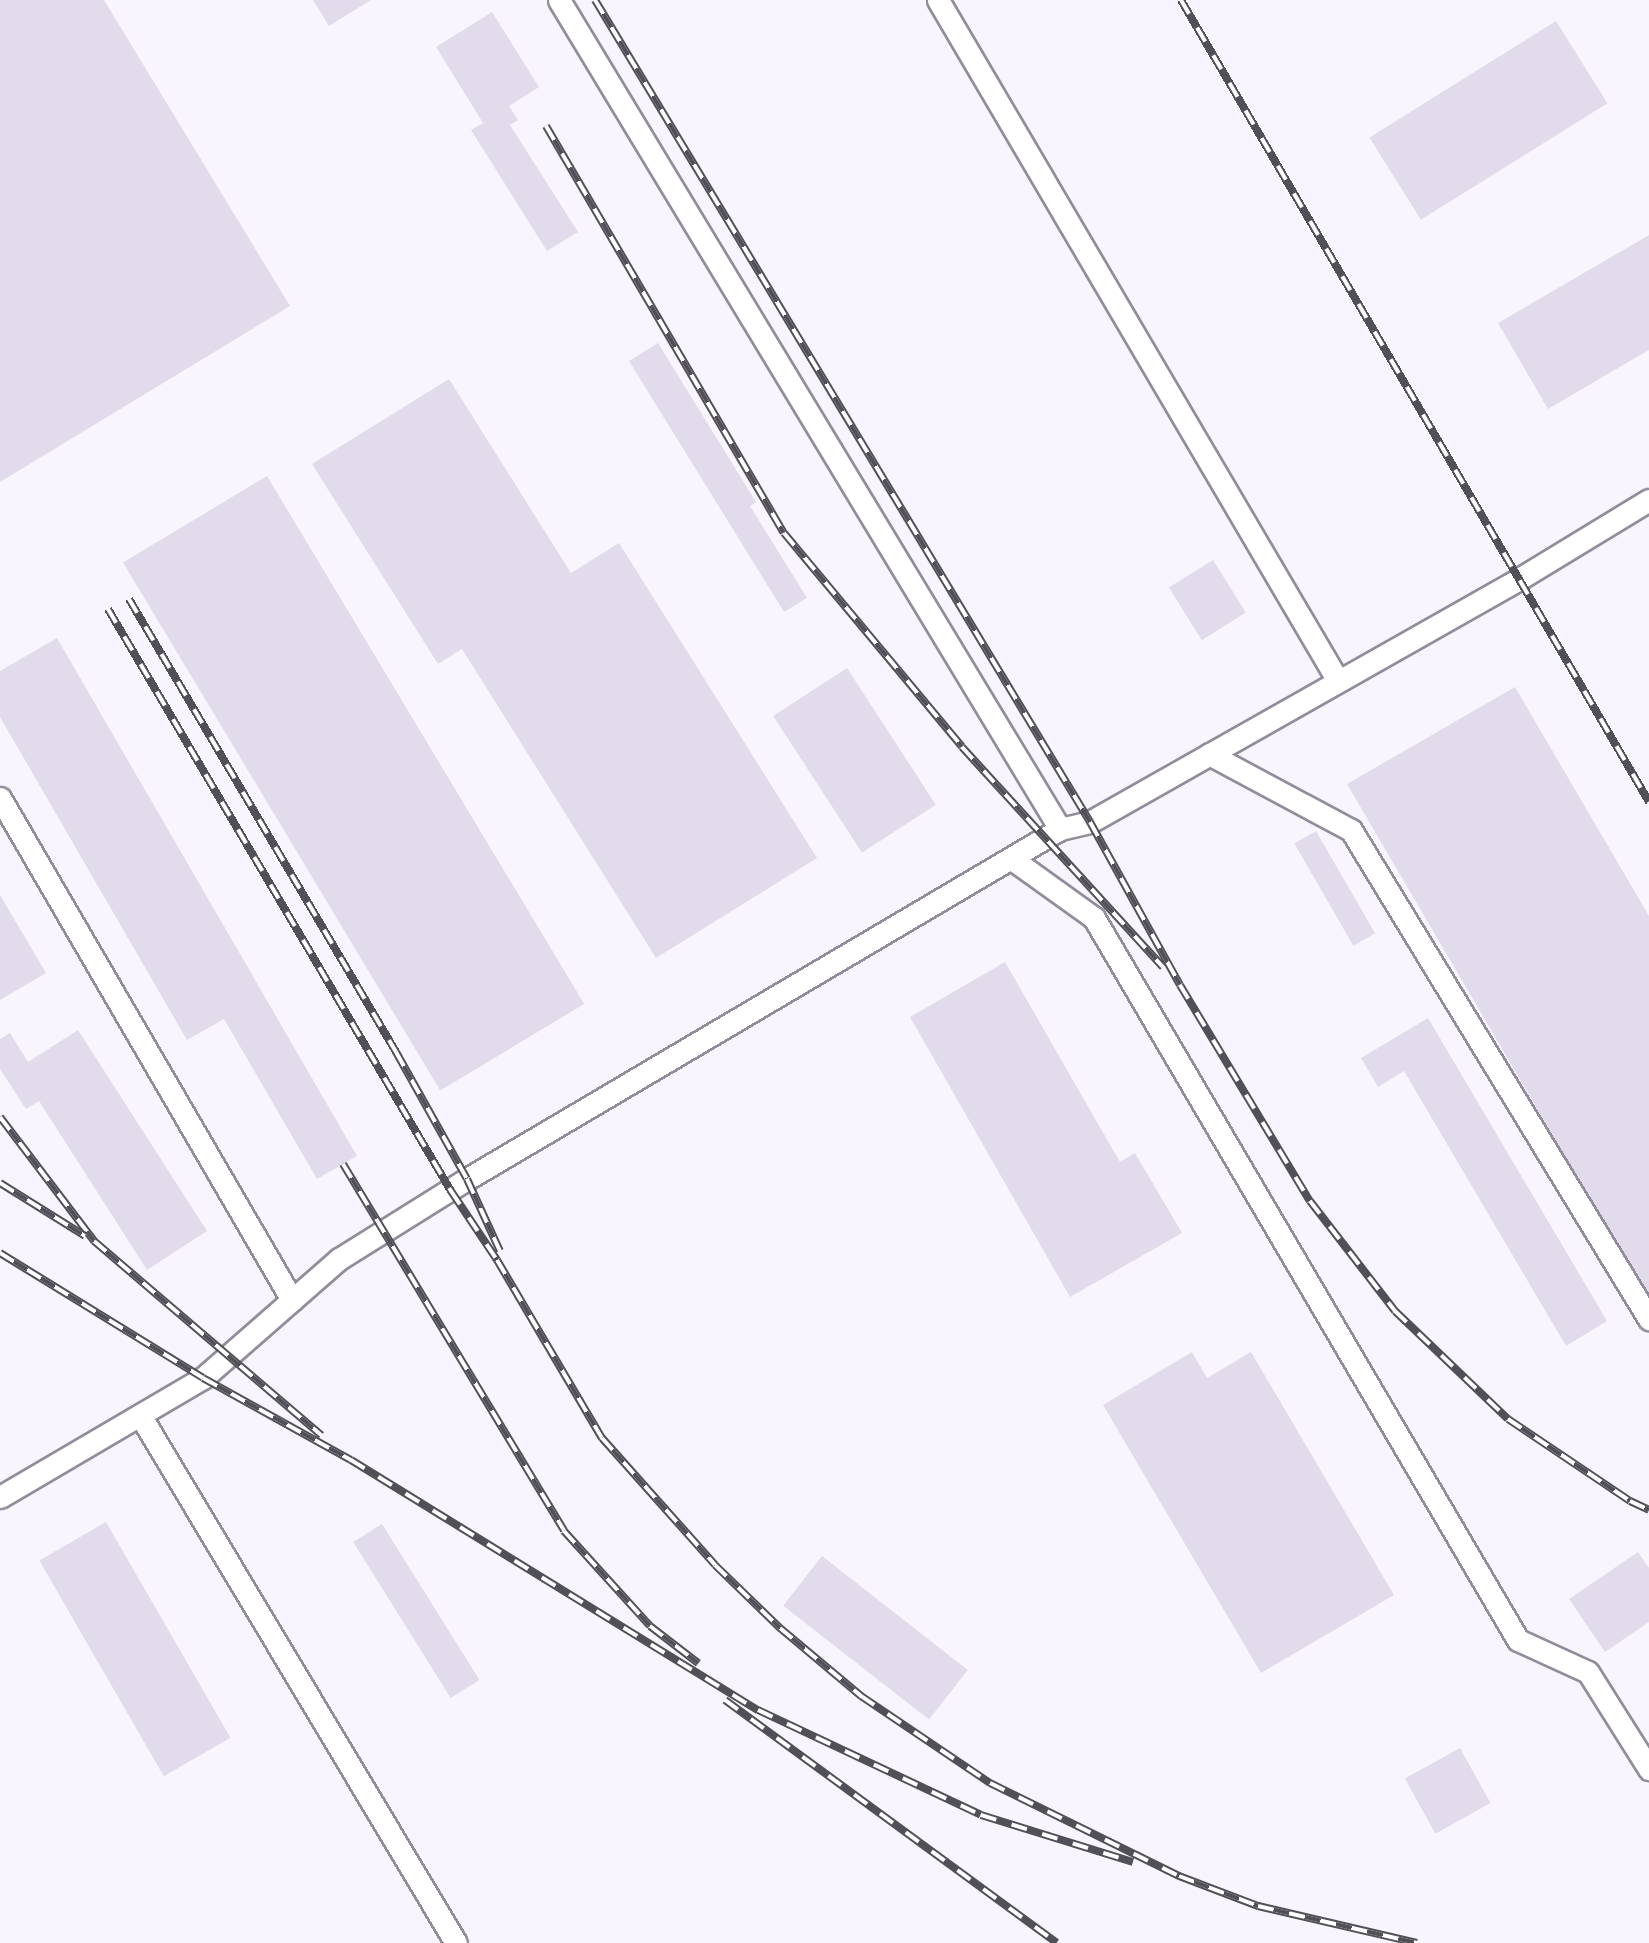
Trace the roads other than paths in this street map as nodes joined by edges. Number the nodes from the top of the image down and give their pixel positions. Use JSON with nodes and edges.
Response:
{"nodes":[{"id":1,"x":559,"y":0,"type":"edge"},
{"id":2,"x":938,"y":0,"type":"edge"},
{"id":3,"x":1649,"y":499,"type":"edge"},
{"id":4,"x":1338,"y":681,"type":"junction"},
{"id":5,"x":1209,"y":754,"type":"junction"},
{"id":6,"x":0,"y":798,"type":"edge"},
{"id":7,"x":1060,"y":829,"type":"junction"},
{"id":8,"x":1012,"y":859,"type":"junction"},
{"id":9,"x":292,"y":1300,"type":"junction"},
{"id":10,"x":1649,"y":1319,"type":"edge"},
{"id":11,"x":140,"y":1415,"type":"junction"},
{"id":12,"x":0,"y":1497,"type":"edge"},
{"id":13,"x":1649,"y":1769,"type":"edge"},
{"id":14,"x":456,"y":1943,"type":"edge"}],
"edges":[{"from":1,"to":7,"type":"lane"},
{"from":2,"to":4,"type":"lane"},
{"from":3,"to":4,"type":"lane"},
{"from":4,"to":5,"type":"lane"},
{"from":5,"to":7,"type":"lane"},
{"from":5,"to":10,"type":"lane"},
{"from":6,"to":9,"type":"lane"},
{"from":7,"to":8,"type":"lane"},
{"from":8,"to":9,"type":"lane"},
{"from":8,"to":13,"type":"lane"},
{"from":9,"to":11,"type":"lane"},
{"from":11,"to":12,"type":"lane"},
{"from":11,"to":14,"type":"lane"}]}
